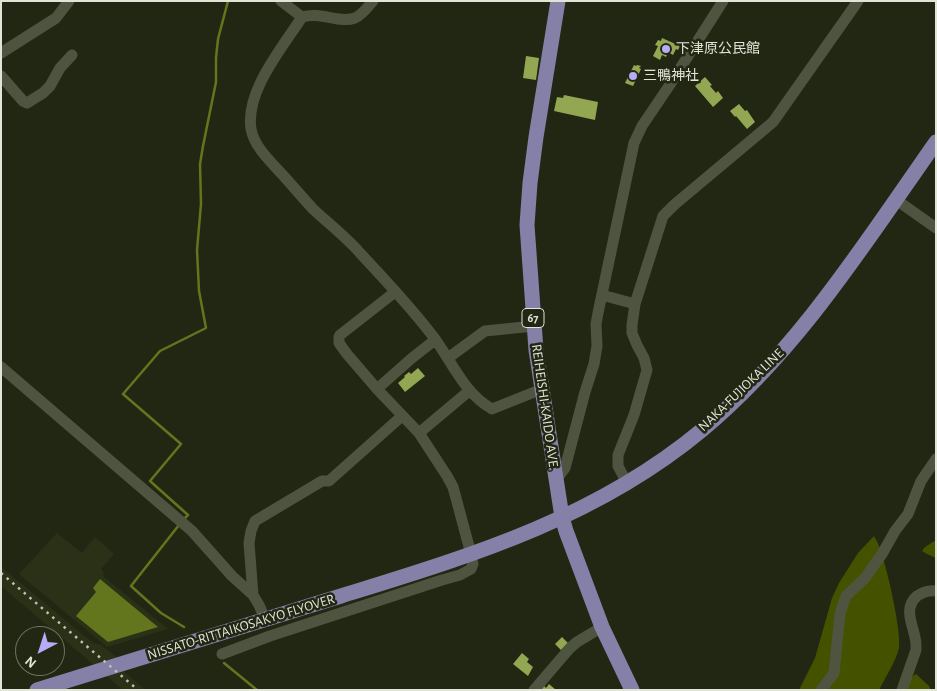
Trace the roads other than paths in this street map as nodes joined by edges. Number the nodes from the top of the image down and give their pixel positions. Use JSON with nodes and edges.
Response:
{"nodes":[{"id":1,"x":69,"y":1,"type":"edge"},
{"id":2,"x":281,"y":1,"type":"edge"},
{"id":3,"x":373,"y":1,"type":"edge"},
{"id":4,"x":558,"y":1,"type":"edge"},
{"id":5,"x":723,"y":1,"type":"edge"},
{"id":6,"x":858,"y":1,"type":"edge"},
{"id":7,"x":302,"y":17,"type":"junction"},
{"id":8,"x":1,"y":53,"type":"edge"},
{"id":9,"x":72,"y":55,"type":"dead end"},
{"id":10,"x":1,"y":76,"type":"edge"},
{"id":11,"x":936,"y":142,"type":"edge"},
{"id":12,"x":895,"y":199,"type":"junction"},
{"id":13,"x":936,"y":228,"type":"edge"},
{"id":14,"x":395,"y":292,"type":"junction"},
{"id":15,"x":602,"y":295,"type":"junction"},
{"id":16,"x":635,"y":304,"type":"junction"},
{"id":17,"x":534,"y":326,"type":"junction"},
{"id":18,"x":435,"y":340,"type":"junction"},
{"id":19,"x":448,"y":358,"type":"junction"},
{"id":20,"x":1,"y":367,"type":"edge"},
{"id":21,"x":542,"y":389,"type":"junction"},
{"id":22,"x":377,"y":390,"type":"junction"},
{"id":23,"x":469,"y":391,"type":"junction"},
{"id":24,"x":402,"y":416,"type":"junction"},
{"id":25,"x":418,"y":434,"type":"junction"},
{"id":26,"x":936,"y":459,"type":"edge"},
{"id":27,"x":556,"y":480,"type":"junction"},
{"id":28,"x":627,"y":483,"type":"junction"},
{"id":29,"x":562,"y":518,"type":"junction"},
{"id":30,"x":471,"y":554,"type":"junction"},
{"id":31,"x":445,"y":563,"type":"joint"},
{"id":32,"x":936,"y":591,"type":"edge"},
{"id":33,"x":253,"y":595,"type":"junction"},
{"id":34,"x":262,"y":612,"type":"dead end"},
{"id":35,"x":602,"y":627,"type":"junction"},
{"id":36,"x":222,"y":654,"type":"dead end"},
{"id":37,"x":37,"y":690,"type":"edge"},
{"id":38,"x":534,"y":690,"type":"edge"},
{"id":39,"x":632,"y":690,"type":"edge"},
{"id":40,"x":821,"y":690,"type":"edge"},
{"id":41,"x":902,"y":690,"type":"edge"}],
"edges":[{"from":1,"to":8,"type":"street"},
{"from":2,"to":7,"type":"street"},
{"from":3,"to":7,"type":"street"},
{"from":4,"to":17,"type":"main road","name":"REIHEISHI-KAIDO AVE.","number":"67"},
{"from":5,"to":15,"type":"street"},
{"from":6,"to":16,"type":"street"},
{"from":7,"to":14,"type":"street"},
{"from":9,"to":10,"type":"street"},
{"from":11,"to":12,"type":"main road","name":"NAKA-FUJIOKA LINE"},
{"from":12,"to":13,"type":"street"},
{"from":12,"to":28,"type":"main road","name":"NAKA-FUJIOKA LINE"},
{"from":14,"to":18,"type":"street"},
{"from":14,"to":22,"type":"street"},
{"from":15,"to":16,"type":"street"},
{"from":15,"to":27,"type":"street"},
{"from":16,"to":28,"type":"street"},
{"from":17,"to":19,"type":"street"},
{"from":17,"to":21,"type":"main road","name":"REIHEISHI-KAIDO AVE.","number":"67"},
{"from":18,"to":19,"type":"street"},
{"from":18,"to":22,"type":"street"},
{"from":19,"to":23,"type":"street"},
{"from":20,"to":33,"type":"street"},
{"from":21,"to":23,"type":"street"},
{"from":21,"to":27,"type":"main road","name":"REIHEISHI-KAIDO AVE.","number":"67"},
{"from":22,"to":24,"type":"street"},
{"from":23,"to":25,"type":"street"},
{"from":24,"to":25,"type":"street"},
{"from":24,"to":33,"type":"street"},
{"from":25,"to":30,"type":"street"},
{"from":26,"to":40,"type":"street"},
{"from":27,"to":29,"type":"main road","name":"REIHEISHI-KAIDO AVE.","number":"67"},
{"from":28,"to":29,"type":"main road","name":"NAKA-FUJIOKA LINE"},
{"from":29,"to":30,"type":"main road","name":"NAKA-FUJIOKA LINE"},
{"from":29,"to":35,"type":"main road","name":"REIHEISHI-KAIDO AVE.","number":"67"},
{"from":30,"to":31,"type":"main road","name":"NAKA-FUJIOKA LINE"},
{"from":30,"to":36,"type":"street"},
{"from":31,"to":37,"type":"main road","name":"NISSATO-RITTAIKOSAKYO FLYOVER"},
{"from":32,"to":41,"type":"street"},
{"from":33,"to":34,"type":"street"},
{"from":35,"to":38,"type":"street"},
{"from":35,"to":39,"type":"main road","number":"67"}]}
